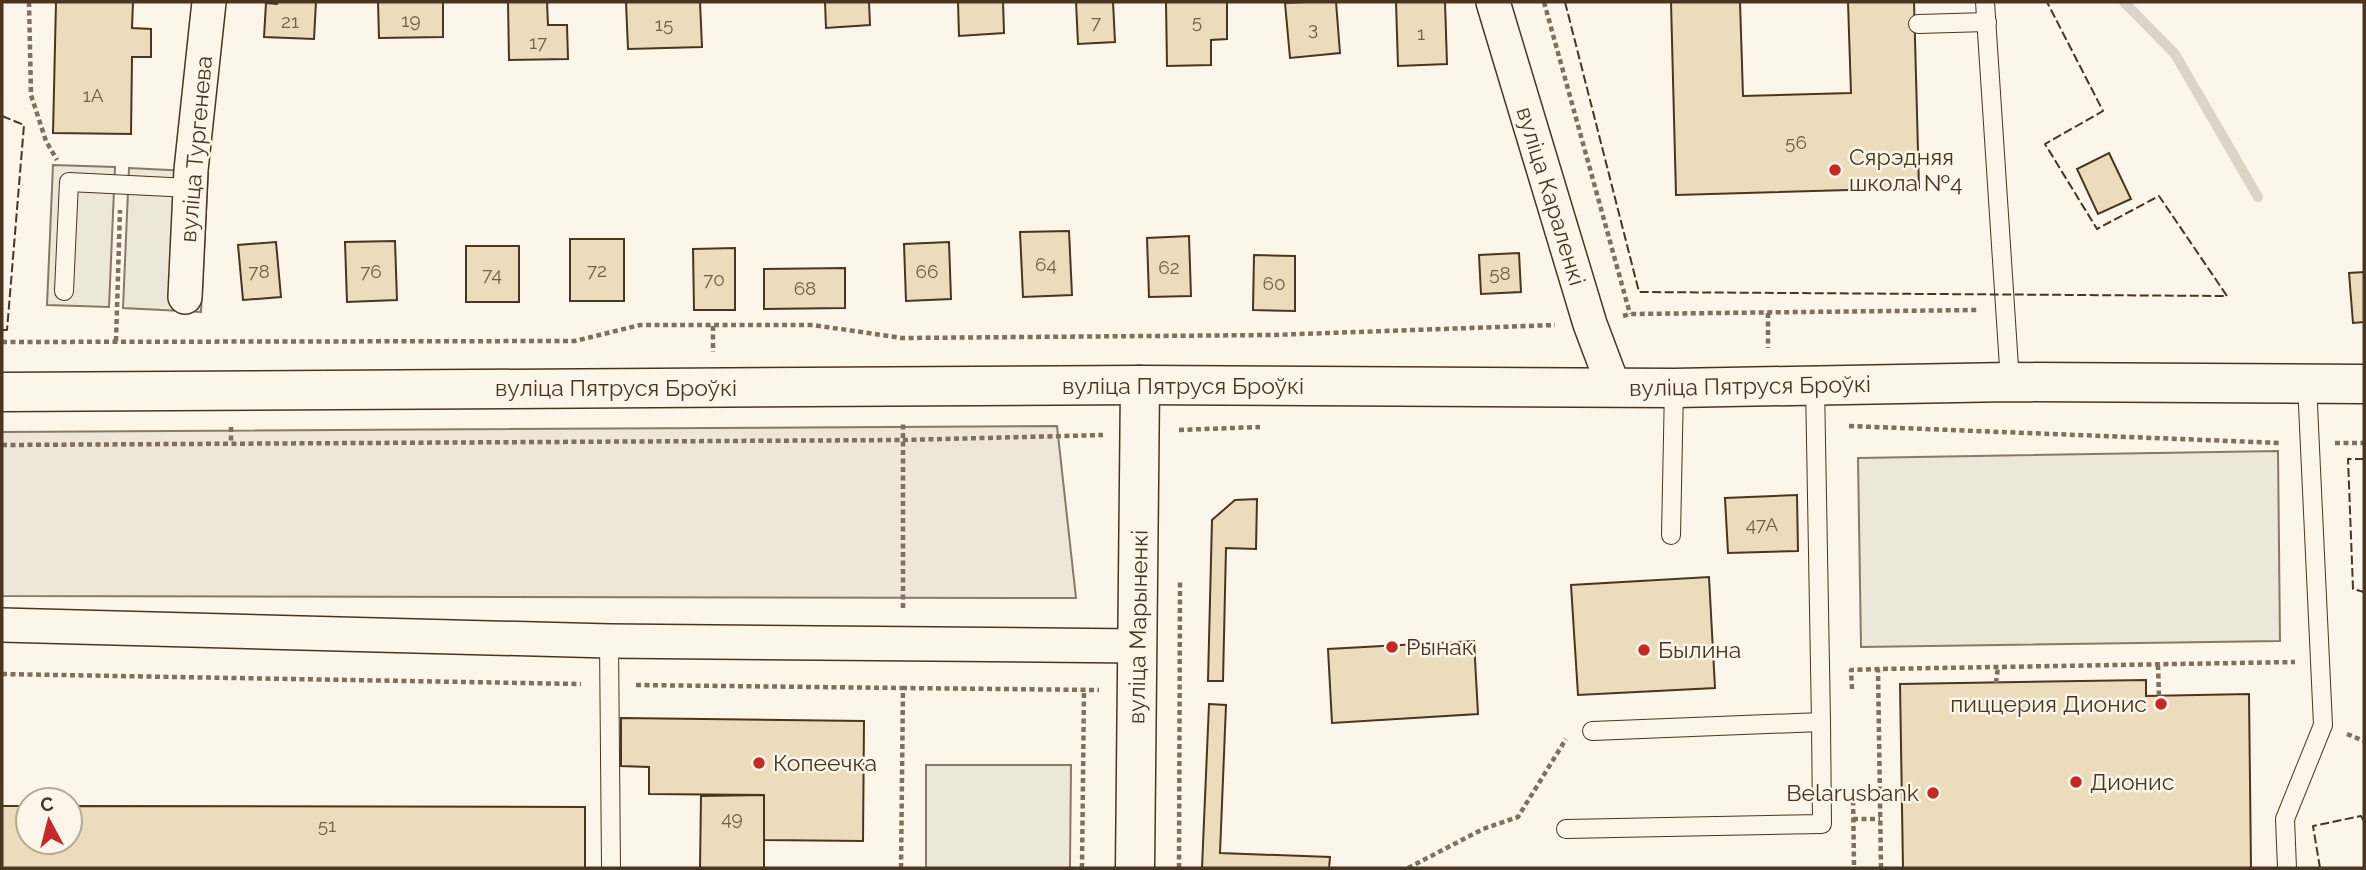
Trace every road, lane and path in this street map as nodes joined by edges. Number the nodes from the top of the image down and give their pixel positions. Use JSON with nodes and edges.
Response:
{"nodes":[{"id":1,"x":29,"y":2,"type":"edge"},
{"id":2,"x":209,"y":2,"type":"edge"},
{"id":3,"x":1493,"y":2,"type":"edge"},
{"id":4,"x":1544,"y":2,"type":"edge"},
{"id":5,"x":1985,"y":2,"type":"edge"},
{"id":6,"x":1987,"y":22,"type":"junction"},
{"id":7,"x":1918,"y":24,"type":"dead end"},
{"id":8,"x":69,"y":182,"type":"junction"},
{"id":9,"x":121,"y":185,"type":"junction"},
{"id":10,"x":190,"y":188,"type":"junction"},
{"id":11,"x":64,"y":291,"type":"dead end"},
{"id":12,"x":185,"y":296,"type":"dead end"},
{"id":13,"x":2005,"y":309,"type":"junction"},
{"id":14,"x":1630,"y":314,"type":"junction"},
{"id":15,"x":1590,"y":324,"type":"junction"},
{"id":16,"x":902,"y":338,"type":"junction"},
{"id":17,"x":2,"y":342,"type":"edge"},
{"id":18,"x":116,"y":342,"type":"junction"},
{"id":19,"x":2010,"y":382,"type":"junction"},
{"id":20,"x":1815,"y":384,"type":"junction"},
{"id":21,"x":2307,"y":384,"type":"junction"},
{"id":22,"x":2364,"y":384,"type":"edge"},
{"id":23,"x":1140,"y":385,"type":"junction"},
{"id":24,"x":903,"y":387,"type":"junction"},
{"id":25,"x":1614,"y":388,"type":"junction"},
{"id":26,"x":1674,"y":388,"type":"junction"},
{"id":27,"x":2,"y":392,"type":"edge"},
{"id":28,"x":1815,"y":425,"type":"junction"},
{"id":29,"x":1261,"y":427,"type":"dead end"},
{"id":30,"x":1179,"y":428,"type":"junction"},
{"id":31,"x":1139,"y":434,"type":"junction"},
{"id":32,"x":903,"y":440,"type":"junction"},
{"id":33,"x":1179,"y":442,"type":"dead end"},
{"id":34,"x":2364,"y":443,"type":"edge"},
{"id":35,"x":2310,"y":444,"type":"junction"},
{"id":36,"x":2,"y":445,"type":"edge"},
{"id":37,"x":1671,"y":535,"type":"dead end"},
{"id":38,"x":1180,"y":581,"type":"dead end"},
{"id":39,"x":2,"y":625,"type":"edge"},
{"id":40,"x":609,"y":640,"type":"junction"},
{"id":41,"x":903,"y":644,"type":"junction"},
{"id":42,"x":1138,"y":646,"type":"junction"},
{"id":43,"x":2320,"y":661,"type":"junction"},
{"id":44,"x":2158,"y":664,"type":"junction"},
{"id":45,"x":1998,"y":667,"type":"junction"},
{"id":46,"x":1878,"y":669,"type":"junction"},
{"id":47,"x":2,"y":674,"type":"edge"},
{"id":48,"x":1996,"y":683,"type":"dead end"},
{"id":49,"x":609,"y":685,"type":"junction"},
{"id":50,"x":903,"y":688,"type":"junction"},
{"id":51,"x":1084,"y":690,"type":"junction"},
{"id":52,"x":1137,"y":690,"type":"junction"},
{"id":53,"x":1180,"y":692,"type":"junction"},
{"id":54,"x":2159,"y":696,"type":"dead end"},
{"id":55,"x":1852,"y":697,"type":"dead end"},
{"id":56,"x":1821,"y":722,"type":"junction"},
{"id":57,"x":1592,"y":731,"type":"joint"},
{"id":58,"x":1853,"y":778,"type":"dead end"},
{"id":59,"x":1853,"y":819,"type":"junction"},
{"id":60,"x":1880,"y":819,"type":"junction"},
{"id":61,"x":1566,"y":829,"type":"dead end"},
{"id":62,"x":611,"y":868,"type":"edge"},
{"id":63,"x":901,"y":868,"type":"edge"},
{"id":64,"x":1082,"y":868,"type":"edge"},
{"id":65,"x":1135,"y":868,"type":"edge"},
{"id":66,"x":1180,"y":868,"type":"edge"},
{"id":67,"x":1408,"y":868,"type":"edge"},
{"id":68,"x":1854,"y":868,"type":"edge"},
{"id":69,"x":1881,"y":868,"type":"edge"},
{"id":70,"x":2287,"y":868,"type":"edge"}],
"edges":[{"from":1,"to":8,"type":"path"},
{"from":2,"to":10,"type":"street","name":"вуліца Тургенева"},
{"from":3,"to":15,"type":"street","name":"вуліца Караленкі"},
{"from":4,"to":14,"type":"path"},
{"from":5,"to":6,"type":"lane"},
{"from":6,"to":7,"type":"lane"},
{"from":6,"to":13,"type":"lane"},
{"from":8,"to":9,"type":"lane"},
{"from":8,"to":11,"type":"lane"},
{"from":9,"to":10,"type":"lane"},
{"from":9,"to":18,"type":"path"},
{"from":10,"to":12,"type":"street","name":"вуліца Тургенева"},
{"from":13,"to":14,"type":"path"},
{"from":13,"to":19,"type":"lane"},
{"from":14,"to":15,"type":"path"},
{"from":15,"to":16,"type":"path"},
{"from":15,"to":25,"type":"street","name":"вуліца Караленкі"},
{"from":16,"to":18,"type":"path"},
{"from":16,"to":24,"type":"path"},
{"from":17,"to":18,"type":"path"},
{"from":19,"to":20,"type":"main road","name":"вуліца Пятруся Броўкі"},
{"from":19,"to":21,"type":"main road","name":"вуліца Пятруся Броўкі"},
{"from":20,"to":26,"type":"main road","name":"вуліца Пятруся Броўкі"},
{"from":20,"to":28,"type":"lane"},
{"from":21,"to":22,"type":"main road","name":"вуліца Пятруся Броўкі"},
{"from":21,"to":35,"type":"lane"},
{"from":23,"to":24,"type":"main road","name":"вуліца Пятруся Броўкі"},
{"from":23,"to":25,"type":"main road","name":"вуліца Пятруся Броўкі"},
{"from":23,"to":31,"type":"main road","name":"вуліца Марыненкі"},
{"from":24,"to":27,"type":"main road","name":"вуліца Пятруся Броўкі"},
{"from":24,"to":32,"type":"path"},
{"from":25,"to":26,"type":"main road","name":"вуліца Пятруся Броўкі"},
{"from":26,"to":37,"type":"lane"},
{"from":28,"to":35,"type":"path"},
{"from":28,"to":56,"type":"lane"},
{"from":29,"to":30,"type":"path"},
{"from":30,"to":31,"type":"path"},
{"from":30,"to":33,"type":"path"},
{"from":31,"to":32,"type":"path"},
{"from":31,"to":42,"type":"main road","name":"вуліца Марыненкі"},
{"from":32,"to":36,"type":"path"},
{"from":32,"to":41,"type":"path"},
{"from":34,"to":35,"type":"path"},
{"from":35,"to":43,"type":"lane"},
{"from":38,"to":53,"type":"path"},
{"from":39,"to":40,"type":"street"},
{"from":40,"to":41,"type":"street"},
{"from":40,"to":49,"type":"lane"},
{"from":41,"to":42,"type":"street"},
{"from":41,"to":50,"type":"path"},
{"from":42,"to":52,"type":"main road","name":"вуліца Марыненкі"},
{"from":43,"to":44,"type":"path"},
{"from":43,"to":70,"type":"lane"},
{"from":44,"to":45,"type":"path"},
{"from":44,"to":54,"type":"path"},
{"from":45,"to":46,"type":"path"},
{"from":45,"to":48,"type":"path"},
{"from":46,"to":55,"type":"path"},
{"from":46,"to":60,"type":"path"},
{"from":47,"to":49,"type":"path"},
{"from":49,"to":50,"type":"path"},
{"from":49,"to":62,"type":"lane"},
{"from":50,"to":51,"type":"path"},
{"from":50,"to":63,"type":"path"},
{"from":51,"to":52,"type":"path"},
{"from":51,"to":64,"type":"path"},
{"from":52,"to":53,"type":"path"},
{"from":52,"to":65,"type":"main road","name":"вуліца Марыненкі"},
{"from":53,"to":66,"type":"path"},
{"from":56,"to":57,"type":"lane"},
{"from":56,"to":61,"type":"lane"},
{"from":57,"to":67,"type":"path"},
{"from":58,"to":59,"type":"path"},
{"from":59,"to":60,"type":"path"},
{"from":59,"to":68,"type":"path"},
{"from":60,"to":69,"type":"path"}]}
